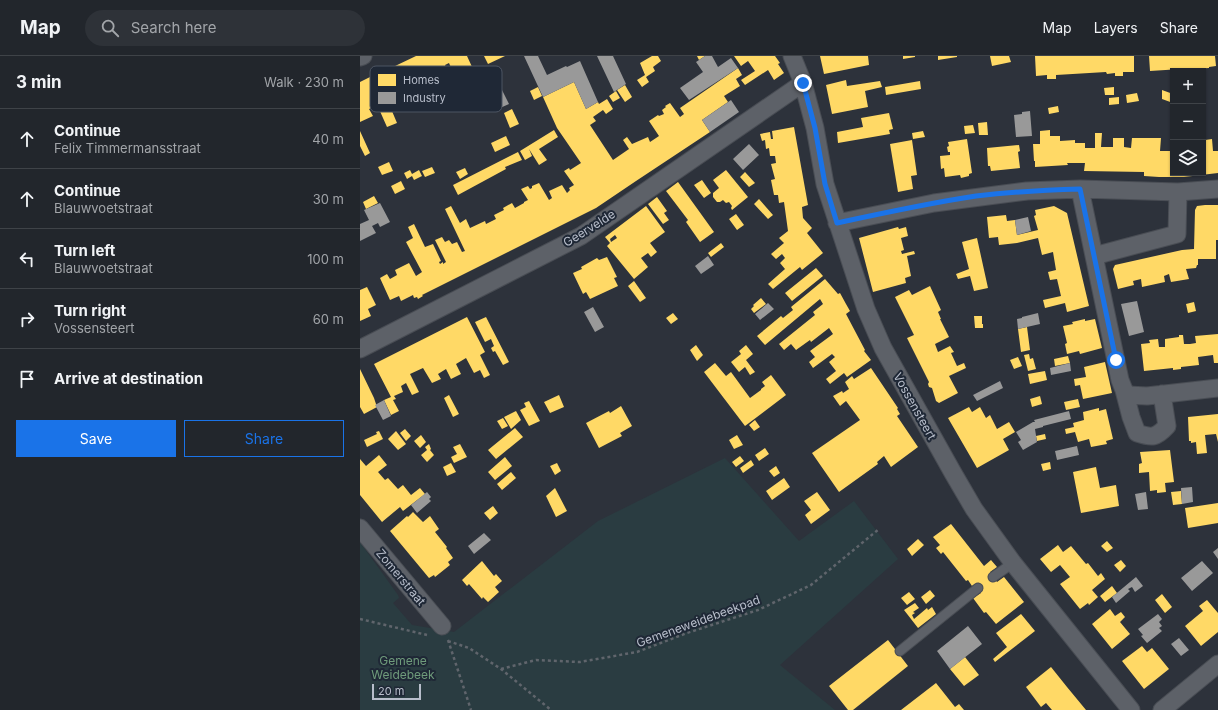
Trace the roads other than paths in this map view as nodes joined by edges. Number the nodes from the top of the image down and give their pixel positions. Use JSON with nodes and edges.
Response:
{"nodes":[{"id":1,"x":363,"y":56,"type":"edge"},
{"id":2,"x":792,"y":56,"type":"edge"},
{"id":3,"x":360,"y":57,"type":"edge"},
{"id":4,"x":803,"y":83,"type":"junction"},
{"id":5,"x":1080,"y":189,"type":"junction"},
{"id":6,"x":1218,"y":189,"type":"edge"},
{"id":7,"x":1178,"y":192,"type":"junction"},
{"id":8,"x":837,"y":223,"type":"junction"},
{"id":9,"x":1094,"y":256,"type":"junction"},
{"id":10,"x":360,"y":349,"type":"edge"},
{"id":11,"x":1218,"y":388,"type":"edge"},
{"id":12,"x":1124,"y":390,"type":"junction"},
{"id":13,"x":1162,"y":394,"type":"junction"},
{"id":14,"x":360,"y":528,"type":"edge"},
{"id":15,"x":1013,"y":563,"type":"junction"},
{"id":16,"x":994,"y":577,"type":"dead end"},
{"id":17,"x":978,"y":588,"type":"dead end"},
{"id":18,"x":442,"y":636,"type":"road end"},
{"id":19,"x":900,"y":650,"type":"dead end"},
{"id":20,"x":1218,"y":664,"type":"edge"},
{"id":21,"x":1131,"y":710,"type":"edge"},
{"id":22,"x":1162,"y":710,"type":"edge"}],
"edges":[{"from":1,"to":3,"type":"street"},
{"from":2,"to":4,"type":"street","name":"Vossensteert"},
{"from":4,"to":8,"type":"street","name":"Vossensteert"},
{"from":4,"to":10,"type":"street","name":"Geervelde"},
{"from":5,"to":7,"type":"street"},
{"from":5,"to":8,"type":"street"},
{"from":5,"to":9,"type":"street"},
{"from":6,"to":7,"type":"street"},
{"from":7,"to":9,"type":"street"},
{"from":8,"to":15,"type":"street","name":"Vossensteert"},
{"from":9,"to":12,"type":"street"},
{"from":11,"to":13,"type":"street"},
{"from":12,"to":13,"type":"street"},
{"from":12,"to":13,"type":"street"},
{"from":14,"to":18,"type":"street","name":"Zomerstraat"},
{"from":15,"to":16,"type":"lane"},
{"from":15,"to":21,"type":"street","name":"Vossensteert"},
{"from":17,"to":19,"type":"lane"},
{"from":20,"to":22,"type":"street"}]}
